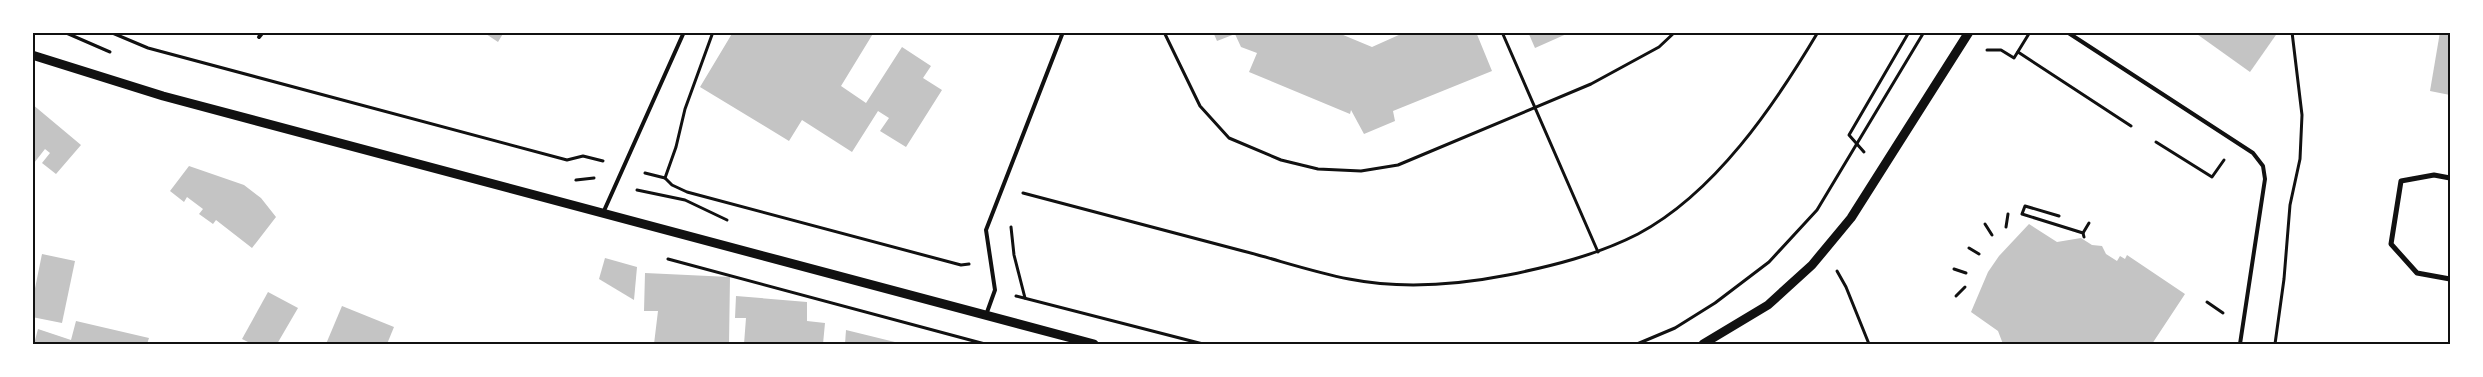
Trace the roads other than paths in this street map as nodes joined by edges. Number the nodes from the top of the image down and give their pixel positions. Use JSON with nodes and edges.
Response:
{"nodes":[{"id":1,"x":263,"y":32,"type":"edge"},
{"id":2,"x":684,"y":32,"type":"edge"},
{"id":3,"x":1063,"y":32,"type":"edge"},
{"id":4,"x":1969,"y":32,"type":"edge"},
{"id":5,"x":2067,"y":32,"type":"edge"},
{"id":6,"x":259,"y":37,"type":"dead end"},
{"id":7,"x":32,"y":55,"type":"edge"},
{"id":8,"x":2450,"y":178,"type":"edge"},
{"id":9,"x":603,"y":213,"type":"junction"},
{"id":10,"x":2450,"y":279,"type":"edge"},
{"id":11,"x":986,"y":316,"type":"junction"},
{"id":12,"x":1094,"y":344,"type":"edge"},
{"id":13,"x":1703,"y":344,"type":"edge"},
{"id":14,"x":2240,"y":344,"type":"edge"}],
"edges":[{"from":1,"to":6,"type":"lane"},
{"from":2,"to":9,"type":"lane"},
{"from":3,"to":11,"type":"lane"},
{"from":4,"to":13,"type":"street"},
{"from":5,"to":14,"type":"lane"},
{"from":7,"to":9,"type":"street"},
{"from":8,"to":10,"type":"street"},
{"from":9,"to":11,"type":"street"},
{"from":11,"to":12,"type":"street"}]}
